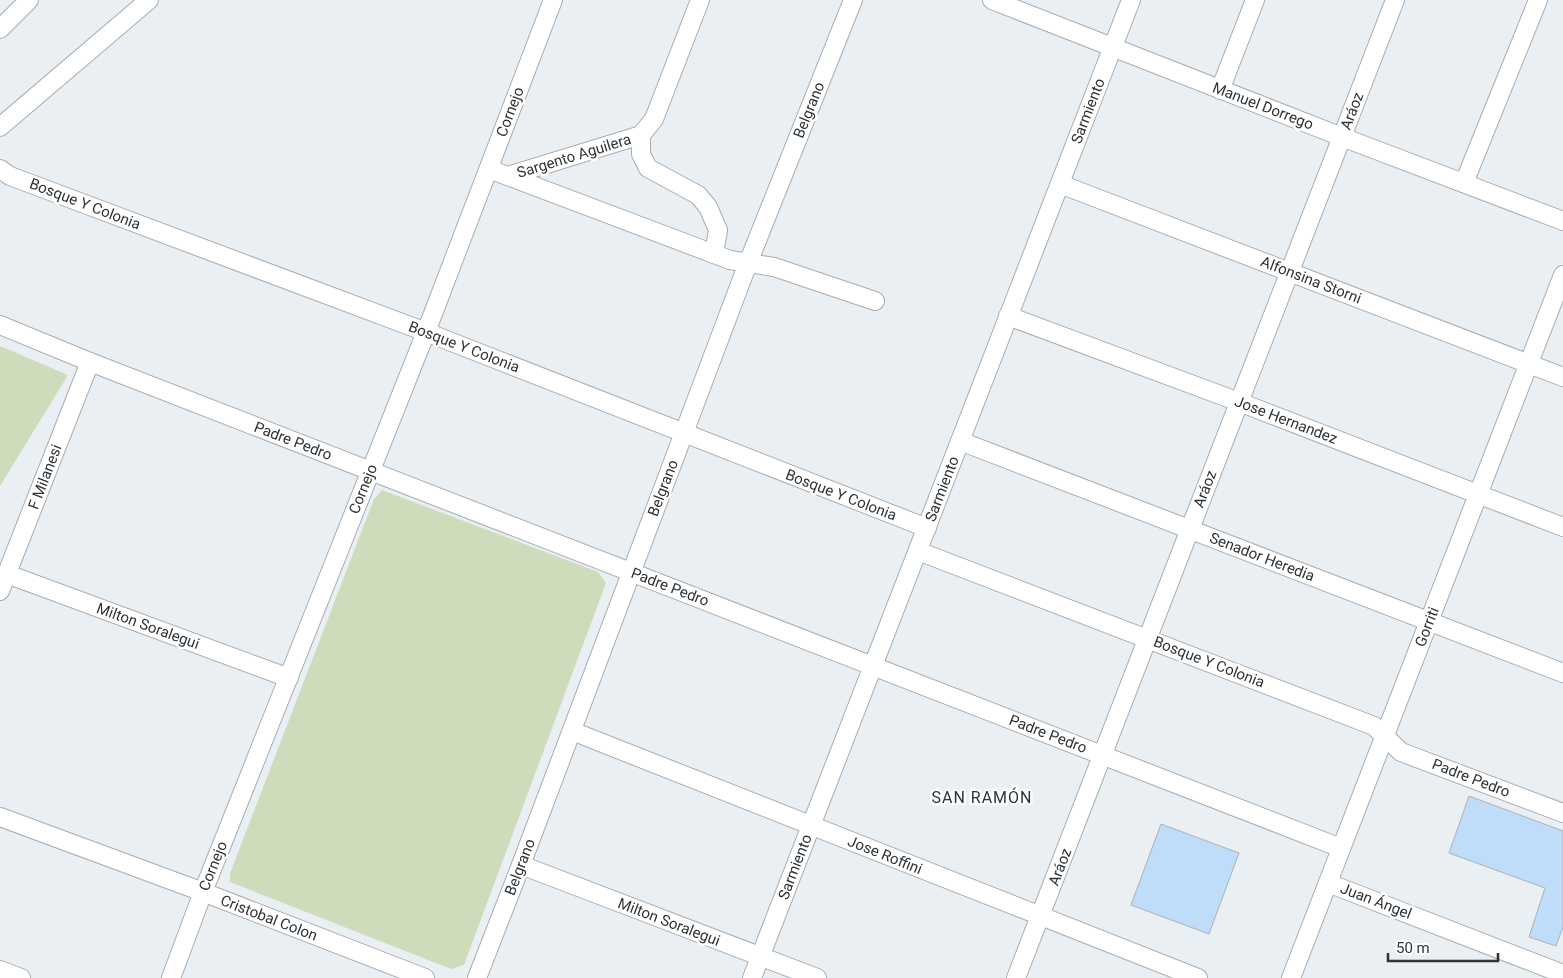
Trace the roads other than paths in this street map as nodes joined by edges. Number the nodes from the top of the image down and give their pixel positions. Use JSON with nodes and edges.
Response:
{"nodes":[{"id":1,"x":29,"y":0,"type":"edge"},
{"id":2,"x":149,"y":0,"type":"edge"},
{"id":3,"x":553,"y":0,"type":"edge"},
{"id":4,"x":700,"y":0,"type":"edge"},
{"id":5,"x":853,"y":0,"type":"edge"},
{"id":6,"x":992,"y":0,"type":"edge"},
{"id":7,"x":1131,"y":0,"type":"edge"},
{"id":8,"x":1255,"y":0,"type":"edge"},
{"id":9,"x":1395,"y":0,"type":"edge"},
{"id":10,"x":1538,"y":0,"type":"edge"},
{"id":11,"x":130,"y":7,"type":"edge"},
{"id":12,"x":0,"y":29,"type":"edge"},
{"id":13,"x":1113,"y":47,"type":"junction"},
{"id":14,"x":1220,"y":90,"type":"junction"},
{"id":15,"x":0,"y":127,"type":"edge"},
{"id":16,"x":641,"y":135,"type":"junction"},
{"id":17,"x":1342,"y":137,"type":"junction"},
{"id":18,"x":0,"y":169,"type":"edge"},
{"id":19,"x":488,"y":169,"type":"junction"},
{"id":20,"x":508,"y":176,"type":"junction"},
{"id":21,"x":1464,"y":183,"type":"junction"},
{"id":22,"x":1060,"y":184,"type":"junction"},
{"id":23,"x":1563,"y":221,"type":"edge"},
{"id":24,"x":714,"y":254,"type":"junction"},
{"id":25,"x":748,"y":263,"type":"junction"},
{"id":26,"x":1289,"y":272,"type":"junction"},
{"id":27,"x":1563,"y":275,"type":"edge"},
{"id":28,"x":875,"y":301,"type":"dead end"},
{"id":29,"x":1008,"y":316,"type":"junction"},
{"id":30,"x":0,"y":325,"type":"edge"},
{"id":31,"x":426,"y":332,"type":"junction"},
{"id":32,"x":90,"y":362,"type":"junction"},
{"id":33,"x":1529,"y":364,"type":"junction"},
{"id":34,"x":1563,"y":377,"type":"edge"},
{"id":35,"x":1239,"y":402,"type":"junction"},
{"id":36,"x":684,"y":433,"type":"junction"},
{"id":37,"x":960,"y":441,"type":"junction"},
{"id":38,"x":370,"y":471,"type":"junction"},
{"id":39,"x":1478,"y":494,"type":"junction"},
{"id":40,"x":1563,"y":527,"type":"edge"},
{"id":41,"x":926,"y":528,"type":"junction"},
{"id":42,"x":1189,"y":529,"type":"junction"},
{"id":43,"x":918,"y":551,"type":"junction"},
{"id":44,"x":632,"y":573,"type":"junction"},
{"id":45,"x":6,"y":574,"type":"junction"},
{"id":46,"x":0,"y":591,"type":"edge"},
{"id":47,"x":1429,"y":621,"type":"junction"},
{"id":48,"x":1148,"y":638,"type":"junction"},
{"id":49,"x":873,"y":666,"type":"junction"},
{"id":50,"x":1563,"y":673,"type":"edge"},
{"id":51,"x":288,"y":678,"type":"junction"},
{"id":52,"x":572,"y":731,"type":"junction"},
{"id":53,"x":1385,"y":736,"type":"junction"},
{"id":54,"x":1103,"y":756,"type":"junction"},
{"id":55,"x":1563,"y":813,"type":"edge"},
{"id":56,"x":0,"y":817,"type":"edge"},
{"id":57,"x":811,"y":825,"type":"junction"},
{"id":58,"x":1341,"y":848,"type":"junction"},
{"id":59,"x":521,"y":865,"type":"junction"},
{"id":60,"x":1328,"y":882,"type":"junction"},
{"id":61,"x":203,"y":892,"type":"junction"},
{"id":62,"x":1041,"y":916,"type":"junction"},
{"id":63,"x":761,"y":956,"type":"junction"},
{"id":64,"x":0,"y":970,"type":"edge"},
{"id":65,"x":1563,"y":976,"type":"edge"},
{"id":66,"x":21,"y":978,"type":"edge"},
{"id":67,"x":171,"y":978,"type":"edge"},
{"id":68,"x":425,"y":978,"type":"edge"},
{"id":69,"x":477,"y":978,"type":"edge"},
{"id":70,"x":752,"y":978,"type":"edge"},
{"id":71,"x":817,"y":978,"type":"edge"},
{"id":72,"x":1016,"y":978,"type":"edge"},
{"id":73,"x":1198,"y":978,"type":"edge"},
{"id":74,"x":1291,"y":978,"type":"edge"}],
"edges":[{"from":1,"to":12,"type":"street"},
{"from":2,"to":11,"type":"street"},
{"from":3,"to":19,"type":"street","name":"Cornejo"},
{"from":4,"to":16,"type":"street","name":"Sargento Aguilera"},
{"from":5,"to":25,"type":"street","name":"Belgrano"},
{"from":6,"to":13,"type":"street","name":"Manuel Dorrego"},
{"from":7,"to":13,"type":"street","name":"Sarmiento"},
{"from":8,"to":14,"type":"street"},
{"from":9,"to":17,"type":"street","name":"Aráoz"},
{"from":10,"to":21,"type":"street"},
{"from":11,"to":15,"type":"street"},
{"from":13,"to":14,"type":"street","name":"Manuel Dorrego"},
{"from":13,"to":22,"type":"street","name":"Sarmiento"},
{"from":14,"to":17,"type":"street","name":"Manuel Dorrego"},
{"from":16,"to":20,"type":"street","name":"Sargento Aguilera"},
{"from":16,"to":24,"type":"street"},
{"from":17,"to":21,"type":"street","name":"Manuel Dorrego"},
{"from":17,"to":26,"type":"street","name":"Aráoz"},
{"from":18,"to":31,"type":"street","name":"Bosque Y Colonia"},
{"from":19,"to":20,"type":"street"},
{"from":19,"to":31,"type":"street","name":"Cornejo"},
{"from":20,"to":24,"type":"street"},
{"from":21,"to":23,"type":"street","name":"Manuel Dorrego"},
{"from":22,"to":26,"type":"street","name":"Alfonsina Storni"},
{"from":22,"to":29,"type":"street","name":"Sarmiento"},
{"from":24,"to":25,"type":"street"},
{"from":25,"to":28,"type":"street"},
{"from":25,"to":36,"type":"street","name":"Belgrano"},
{"from":26,"to":33,"type":"street","name":"Alfonsina Storni"},
{"from":26,"to":35,"type":"street","name":"Aráoz"},
{"from":27,"to":33,"type":"street","name":"Gorriti"},
{"from":29,"to":35,"type":"street","name":"Jose Hernandez"},
{"from":29,"to":37,"type":"street","name":"Sarmiento"},
{"from":30,"to":32,"type":"street","name":"Padre Pedro"},
{"from":31,"to":36,"type":"street","name":"Bosque Y Colonia"},
{"from":31,"to":38,"type":"street","name":"Cornejo"},
{"from":32,"to":38,"type":"street","name":"Padre Pedro"},
{"from":32,"to":45,"type":"street","name":"F Milanesi"},
{"from":33,"to":34,"type":"street","name":"Alfonsina Storni"},
{"from":33,"to":39,"type":"street","name":"Gorriti"},
{"from":35,"to":39,"type":"street","name":"Jose Hernandez"},
{"from":35,"to":42,"type":"street","name":"Aráoz"},
{"from":36,"to":41,"type":"street","name":"Bosque Y Colonia"},
{"from":36,"to":44,"type":"street","name":"Belgrano"},
{"from":37,"to":41,"type":"street","name":"Sarmiento"},
{"from":37,"to":42,"type":"street","name":"Senador Heredia"},
{"from":38,"to":44,"type":"street","name":"Padre Pedro"},
{"from":38,"to":51,"type":"street","name":"Cornejo"},
{"from":39,"to":40,"type":"street","name":"Jose Hernandez"},
{"from":39,"to":47,"type":"street","name":"Gorriti"},
{"from":41,"to":43,"type":"street","name":"Sarmiento"},
{"from":42,"to":47,"type":"street","name":"Senador Heredia"},
{"from":42,"to":48,"type":"street","name":"Aráoz"},
{"from":43,"to":48,"type":"street","name":"Bosque Y Colonia"},
{"from":43,"to":49,"type":"street","name":"Sarmiento"},
{"from":44,"to":49,"type":"street","name":"Padre Pedro"},
{"from":44,"to":52,"type":"street","name":"Belgrano"},
{"from":45,"to":46,"type":"street","name":"F Milanesi"},
{"from":45,"to":51,"type":"street","name":"Milton Soralegui"},
{"from":47,"to":50,"type":"street","name":"Senador Heredia"},
{"from":47,"to":53,"type":"street","name":"Gorriti"},
{"from":48,"to":53,"type":"street","name":"Bosque Y Colonia"},
{"from":48,"to":54,"type":"street","name":"Aráoz"},
{"from":49,"to":54,"type":"street","name":"Padre Pedro"},
{"from":49,"to":57,"type":"street","name":"Sarmiento"},
{"from":51,"to":61,"type":"street","name":"Cornejo"},
{"from":52,"to":57,"type":"street","name":"Jose Roffini"},
{"from":52,"to":59,"type":"street","name":"Belgrano"},
{"from":53,"to":55,"type":"street","name":"Padre Pedro"},
{"from":53,"to":58,"type":"street","name":"Gorriti"},
{"from":54,"to":58,"type":"street","name":"Padre Pedro"},
{"from":54,"to":62,"type":"street","name":"Aráoz"},
{"from":56,"to":61,"type":"street","name":"Cristobal Colon"},
{"from":57,"to":62,"type":"street","name":"Jose Roffini"},
{"from":57,"to":63,"type":"street","name":"Sarmiento"},
{"from":58,"to":60,"type":"street","name":"Gorriti"},
{"from":59,"to":63,"type":"street","name":"Milton Soralegui"},
{"from":59,"to":69,"type":"street","name":"Belgrano"},
{"from":60,"to":65,"type":"street","name":"Juan Ángel"},
{"from":60,"to":74,"type":"street","name":"Gorriti"},
{"from":61,"to":67,"type":"street","name":"Cornejo"},
{"from":61,"to":68,"type":"street","name":"Cristobal Colon"},
{"from":62,"to":72,"type":"street","name":"Aráoz"},
{"from":62,"to":73,"type":"street","name":"Jose Roffini"},
{"from":63,"to":70,"type":"street","name":"Sarmiento"},
{"from":63,"to":71,"type":"street","name":"Milton Soralegui"},
{"from":64,"to":66,"type":"street"}]}
